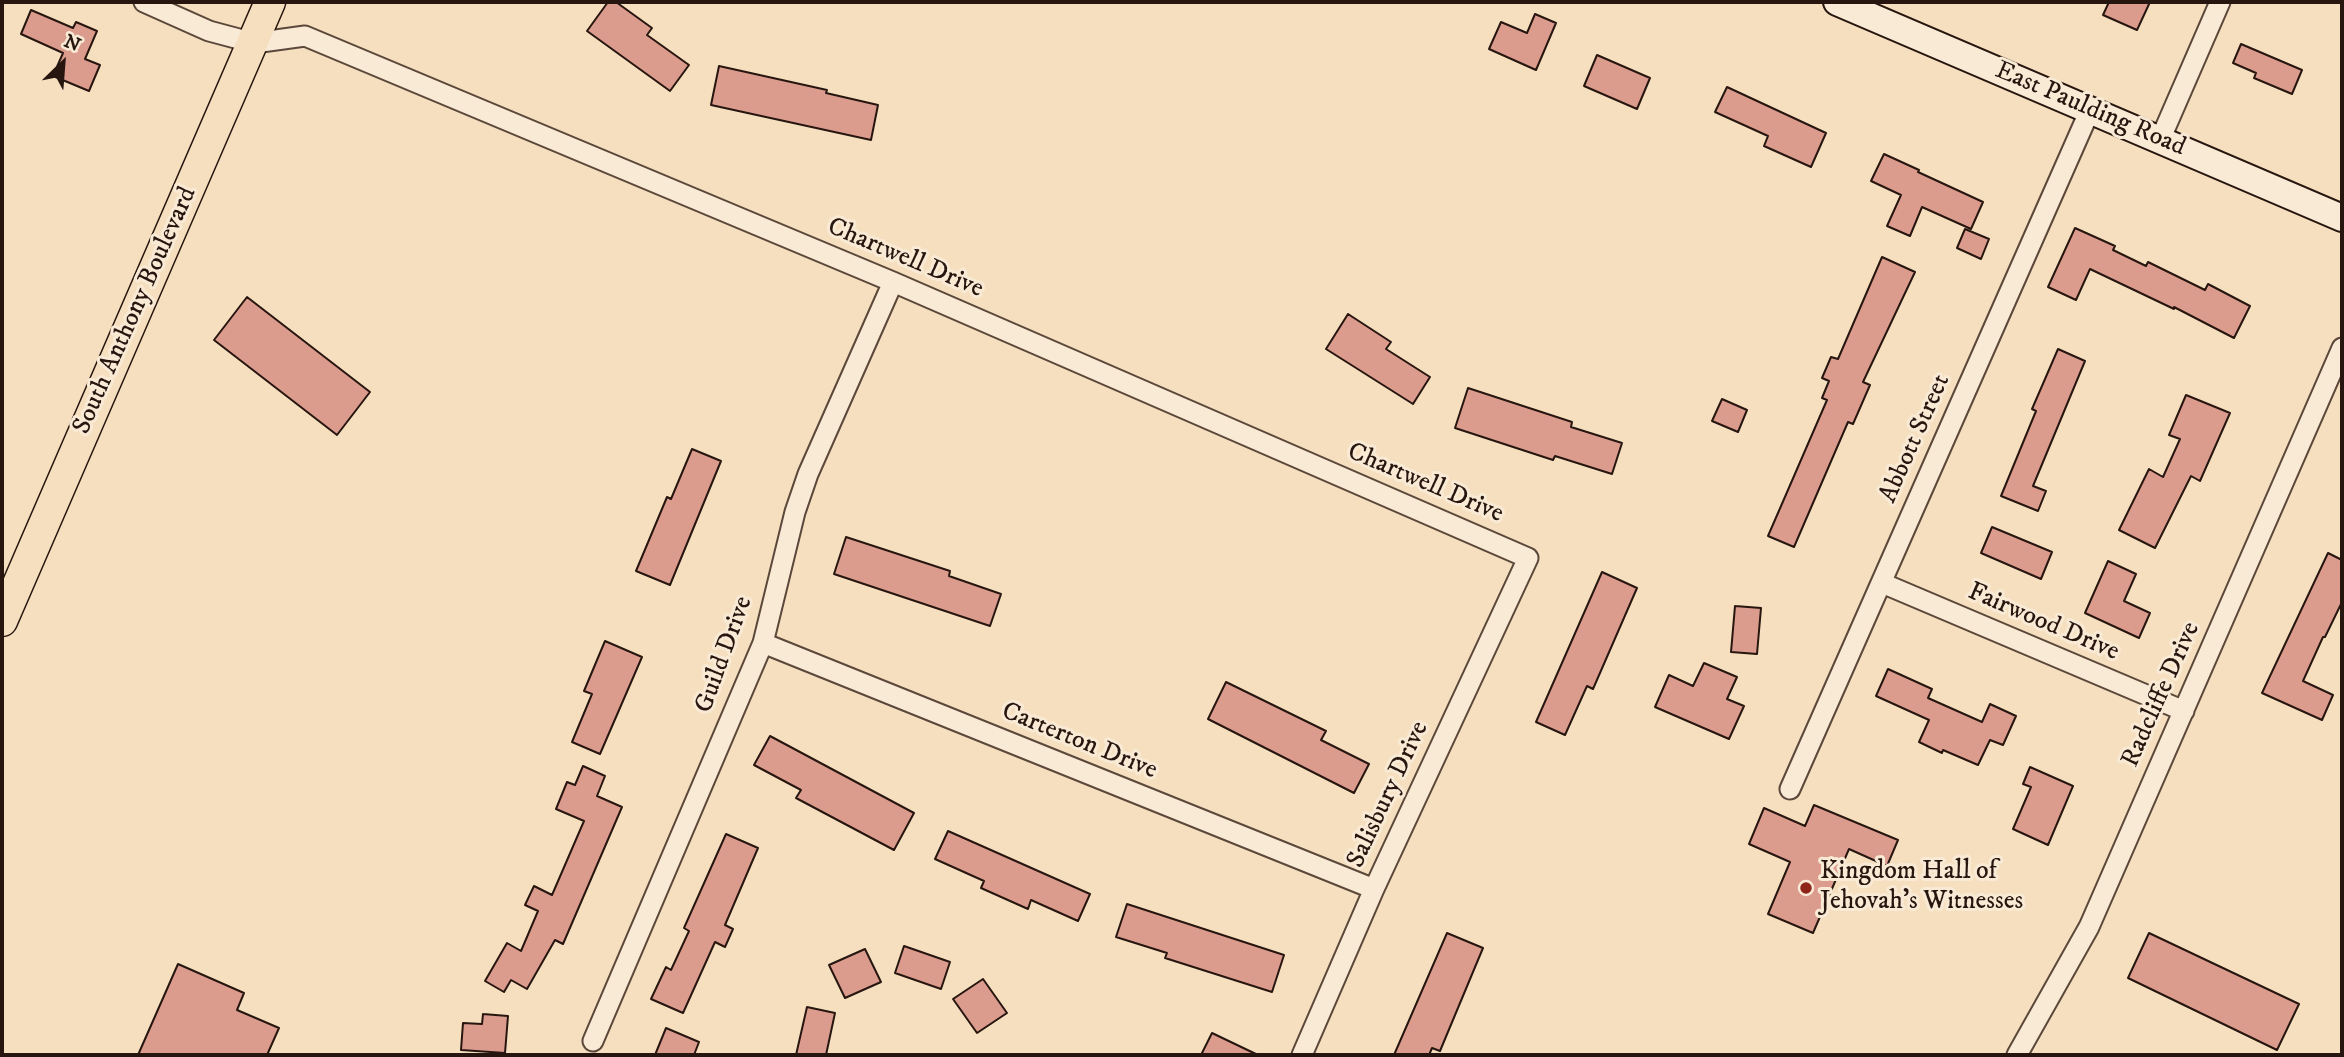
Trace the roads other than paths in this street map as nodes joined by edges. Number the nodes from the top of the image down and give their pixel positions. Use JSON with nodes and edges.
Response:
{"nodes":[{"id":1,"x":144,"y":2,"type":"edge"},
{"id":2,"x":270,"y":2,"type":"edge"},
{"id":3,"x":1837,"y":2,"type":"edge"},
{"id":4,"x":2220,"y":2,"type":"edge"},
{"id":5,"x":254,"y":43,"type":"junction"},
{"id":6,"x":2090,"y":110,"type":"junction"},
{"id":7,"x":2160,"y":139,"type":"junction"},
{"id":8,"x":2342,"y":218,"type":"edge"},
{"id":9,"x":893,"y":282,"type":"junction"},
{"id":10,"x":2342,"y":348,"type":"edge"},
{"id":11,"x":1528,"y":558,"type":"joint"},
{"id":12,"x":1882,"y":583,"type":"junction"},
{"id":13,"x":2,"y":621,"type":"edge"},
{"id":14,"x":763,"y":643,"type":"junction"},
{"id":15,"x":2184,"y":711,"type":"junction"},
{"id":16,"x":1790,"y":789,"type":"dead end"},
{"id":17,"x":1374,"y":889,"type":"junction"},
{"id":18,"x":593,"y":1041,"type":"dead end"},
{"id":19,"x":1302,"y":1055,"type":"edge"},
{"id":20,"x":2017,"y":1055,"type":"edge"}],
"edges":[{"from":1,"to":5,"type":"street"},
{"from":2,"to":5,"type":"main road","name":"South Anthony Boulevard"},
{"from":3,"to":6,"type":"main road","name":"East Paulding Road"},
{"from":4,"to":7,"type":"street"},
{"from":5,"to":9,"type":"street","name":"Chartwell Drive"},
{"from":5,"to":13,"type":"main road","name":"South Anthony Boulevard"},
{"from":6,"to":7,"type":"main road","name":"East Paulding Road"},
{"from":6,"to":12,"type":"street","name":"Abbott Street"},
{"from":7,"to":8,"type":"main road","name":"East Paulding Road"},
{"from":9,"to":11,"type":"street","name":"Chartwell Drive"},
{"from":9,"to":14,"type":"street","name":"Guild Drive"},
{"from":10,"to":15,"type":"street","name":"Radcliffe Drive"},
{"from":11,"to":17,"type":"street","name":"Salisbury Drive"},
{"from":12,"to":15,"type":"street","name":"Fairwood Drive"},
{"from":12,"to":16,"type":"street","name":"Abbott Street"},
{"from":14,"to":17,"type":"street","name":"Carterton Drive"},
{"from":14,"to":18,"type":"street","name":"Guild Drive"},
{"from":15,"to":20,"type":"street","name":"Radcliffe Drive"},
{"from":17,"to":19,"type":"street","name":"Salisbury Drive"}]}
